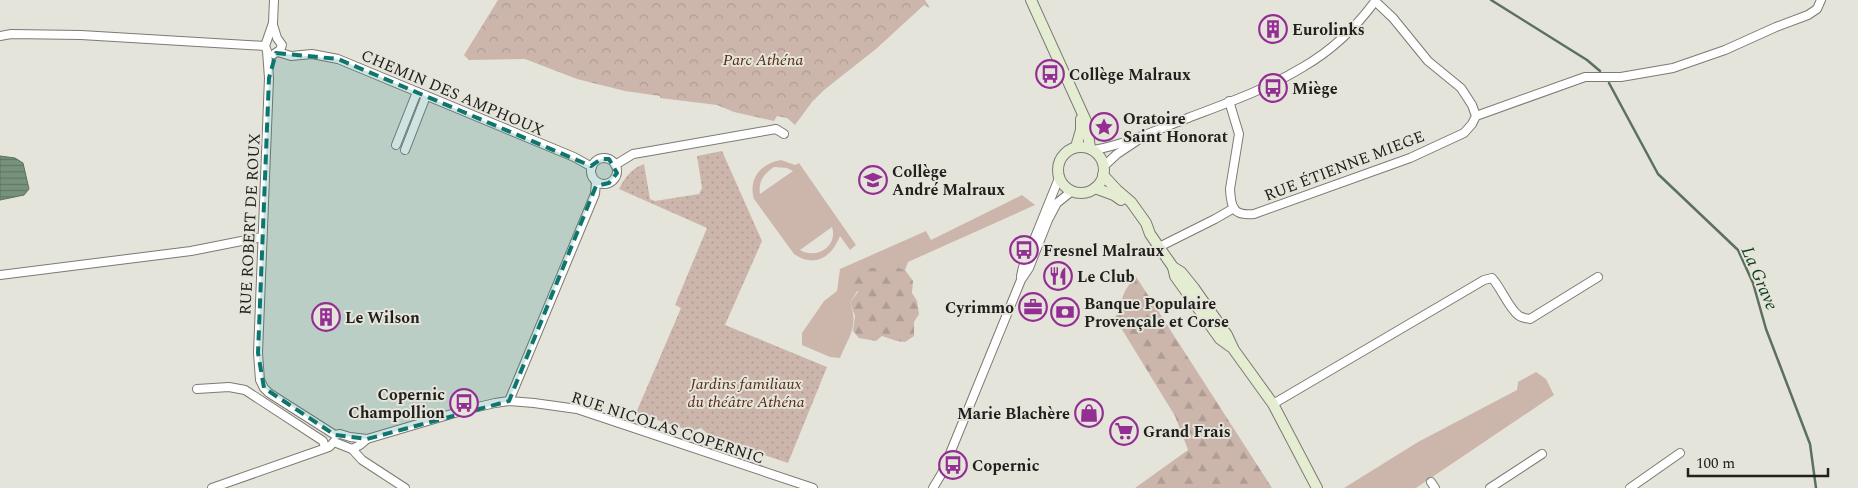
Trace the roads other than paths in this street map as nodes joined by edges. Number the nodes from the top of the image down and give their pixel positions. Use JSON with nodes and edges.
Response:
{"nodes":[{"id":1,"x":274,"y":0,"type":"edge"},
{"id":2,"x":1031,"y":0,"type":"edge"},
{"id":3,"x":1376,"y":0,"type":"edge"},
{"id":4,"x":1821,"y":0,"type":"edge"},
{"id":5,"x":273,"y":23,"type":"junction"},
{"id":6,"x":0,"y":36,"type":"edge"},
{"id":7,"x":277,"y":38,"type":"junction"},
{"id":8,"x":282,"y":45,"type":"junction"},
{"id":9,"x":267,"y":46,"type":"junction"},
{"id":10,"x":277,"y":53,"type":"junction"},
{"id":11,"x":301,"y":54,"type":"junction"},
{"id":12,"x":269,"y":78,"type":"junction"},
{"id":13,"x":417,"y":92,"type":"junction"},
{"id":14,"x":426,"y":96,"type":"junction"},
{"id":15,"x":1229,"y":101,"type":"junction"},
{"id":16,"x":1079,"y":108,"type":"junction"},
{"id":17,"x":1476,"y":116,"type":"junction"},
{"id":18,"x":784,"y":134,"type":"dead end"},
{"id":19,"x":1147,"y":134,"type":"junction"},
{"id":20,"x":396,"y":145,"type":"dead end"},
{"id":21,"x":1076,"y":147,"type":"junction"},
{"id":22,"x":1092,"y":149,"type":"junction"},
{"id":23,"x":405,"y":150,"type":"dead end"},
{"id":24,"x":615,"y":165,"type":"junction"},
{"id":25,"x":592,"y":167,"type":"junction"},
{"id":26,"x":1104,"y":171,"type":"junction"},
{"id":27,"x":1059,"y":178,"type":"junction"},
{"id":28,"x":596,"y":182,"type":"junction"},
{"id":29,"x":1095,"y":188,"type":"junction"},
{"id":30,"x":1072,"y":191,"type":"junction"},
{"id":31,"x":1234,"y":208,"type":"junction"},
{"id":32,"x":1150,"y":234,"type":"junction"},
{"id":33,"x":262,"y":237,"type":"junction"},
{"id":34,"x":1158,"y":247,"type":"junction"},
{"id":35,"x":0,"y":275,"type":"edge"},
{"id":36,"x":1598,"y":277,"type":"dead end"},
{"id":37,"x":1021,"y":280,"type":"junction"},
{"id":38,"x":197,"y":389,"type":"dead end"},
{"id":39,"x":509,"y":401,"type":"junction"},
{"id":40,"x":1273,"y":404,"type":"junction"},
{"id":41,"x":335,"y":439,"type":"junction"},
{"id":42,"x":368,"y":439,"type":"junction"},
{"id":43,"x":326,"y":447,"type":"junction"},
{"id":44,"x":352,"y":449,"type":"junction"},
{"id":45,"x":1680,"y":453,"type":"dead end"},
{"id":46,"x":1542,"y":454,"type":"dead end"},
{"id":47,"x":942,"y":473,"type":"junction"},
{"id":48,"x":212,"y":488,"type":"edge"},
{"id":49,"x":405,"y":488,"type":"edge"},
{"id":50,"x":813,"y":488,"type":"edge"},
{"id":51,"x":933,"y":488,"type":"edge"},
{"id":52,"x":940,"y":488,"type":"edge"},
{"id":53,"x":1316,"y":488,"type":"edge"},
{"id":54,"x":1490,"y":488,"type":"edge"},
{"id":55,"x":1630,"y":488,"type":"edge"}],
"edges":[{"from":1,"to":5,"type":"street","name":"RUE ROBERT DE ROUX"},
{"from":2,"to":16,"type":"street"},
{"from":3,"to":15,"type":"street"},
{"from":3,"to":17,"type":"street"},
{"from":4,"to":17,"type":"street"},
{"from":5,"to":7,"type":"street","name":"RUE ROBERT DE ROUX"},
{"from":5,"to":9,"type":"street","name":"RUE ROBERT DE ROUX"},
{"from":6,"to":9,"type":"street"},
{"from":7,"to":8,"type":"street"},
{"from":7,"to":9,"type":"street"},
{"from":8,"to":10,"type":"street","name":"RUE ROBERT DE ROUX"},
{"from":8,"to":11,"type":"street","name":"CHEMIN DES AMPHOUX"},
{"from":9,"to":10,"type":"street","name":"CHEMIN DES AMPHOUX"},
{"from":9,"to":12,"type":"street","name":"RUE ROBERT DE ROUX"},
{"from":10,"to":11,"type":"street","name":"CHEMIN DES AMPHOUX"},
{"from":10,"to":12,"type":"street","name":"RUE ROBERT DE ROUX"},
{"from":11,"to":13,"type":"street","name":"CHEMIN DES AMPHOUX"},
{"from":12,"to":33,"type":"street","name":"RUE ROBERT DE ROUX"},
{"from":13,"to":14,"type":"street","name":"CHEMIN DES AMPHOUX"},
{"from":13,"to":20,"type":"street"},
{"from":14,"to":23,"type":"street"},
{"from":14,"to":25,"type":"street","name":"CHEMIN DES AMPHOUX"},
{"from":15,"to":19,"type":"street"},
{"from":15,"to":31,"type":"street"},
{"from":16,"to":21,"type":"street"},
{"from":16,"to":22,"type":"street"},
{"from":17,"to":31,"type":"street","name":"RUE ÉTIENNE MIEGE"},
{"from":18,"to":24,"type":"street"},
{"from":19,"to":22,"type":"street"},
{"from":19,"to":26,"type":"street"},
{"from":21,"to":22,"type":"street"},
{"from":21,"to":27,"type":"street"},
{"from":22,"to":26,"type":"street"},
{"from":24,"to":25,"type":"street"},
{"from":24,"to":28,"type":"street"},
{"from":25,"to":28,"type":"street"},
{"from":26,"to":29,"type":"street"},
{"from":26,"to":32,"type":"street"},
{"from":27,"to":30,"type":"street"},
{"from":27,"to":37,"type":"street"},
{"from":28,"to":39,"type":"street"},
{"from":29,"to":30,"type":"street"},
{"from":29,"to":32,"type":"street"},
{"from":30,"to":37,"type":"street"},
{"from":31,"to":34,"type":"street"},
{"from":32,"to":34,"type":"street"},
{"from":33,"to":35,"type":"street"},
{"from":33,"to":41,"type":"street","name":"RUE ROBERT DE ROUX"},
{"from":34,"to":40,"type":"street"},
{"from":36,"to":40,"type":"street"},
{"from":37,"to":47,"type":"street"},
{"from":38,"to":43,"type":"street"},
{"from":39,"to":42,"type":"street","name":"RUE NICOLAS COPERNIC"},
{"from":39,"to":50,"type":"street","name":"RUE NICOLAS COPERNIC"},
{"from":40,"to":53,"type":"street"},
{"from":41,"to":42,"type":"street"},
{"from":41,"to":43,"type":"street"},
{"from":41,"to":44,"type":"street"},
{"from":42,"to":44,"type":"street"},
{"from":43,"to":48,"type":"street"},
{"from":44,"to":49,"type":"street"},
{"from":45,"to":55,"type":"street"},
{"from":46,"to":54,"type":"street"},
{"from":47,"to":51,"type":"street"},
{"from":47,"to":52,"type":"street"}]}
